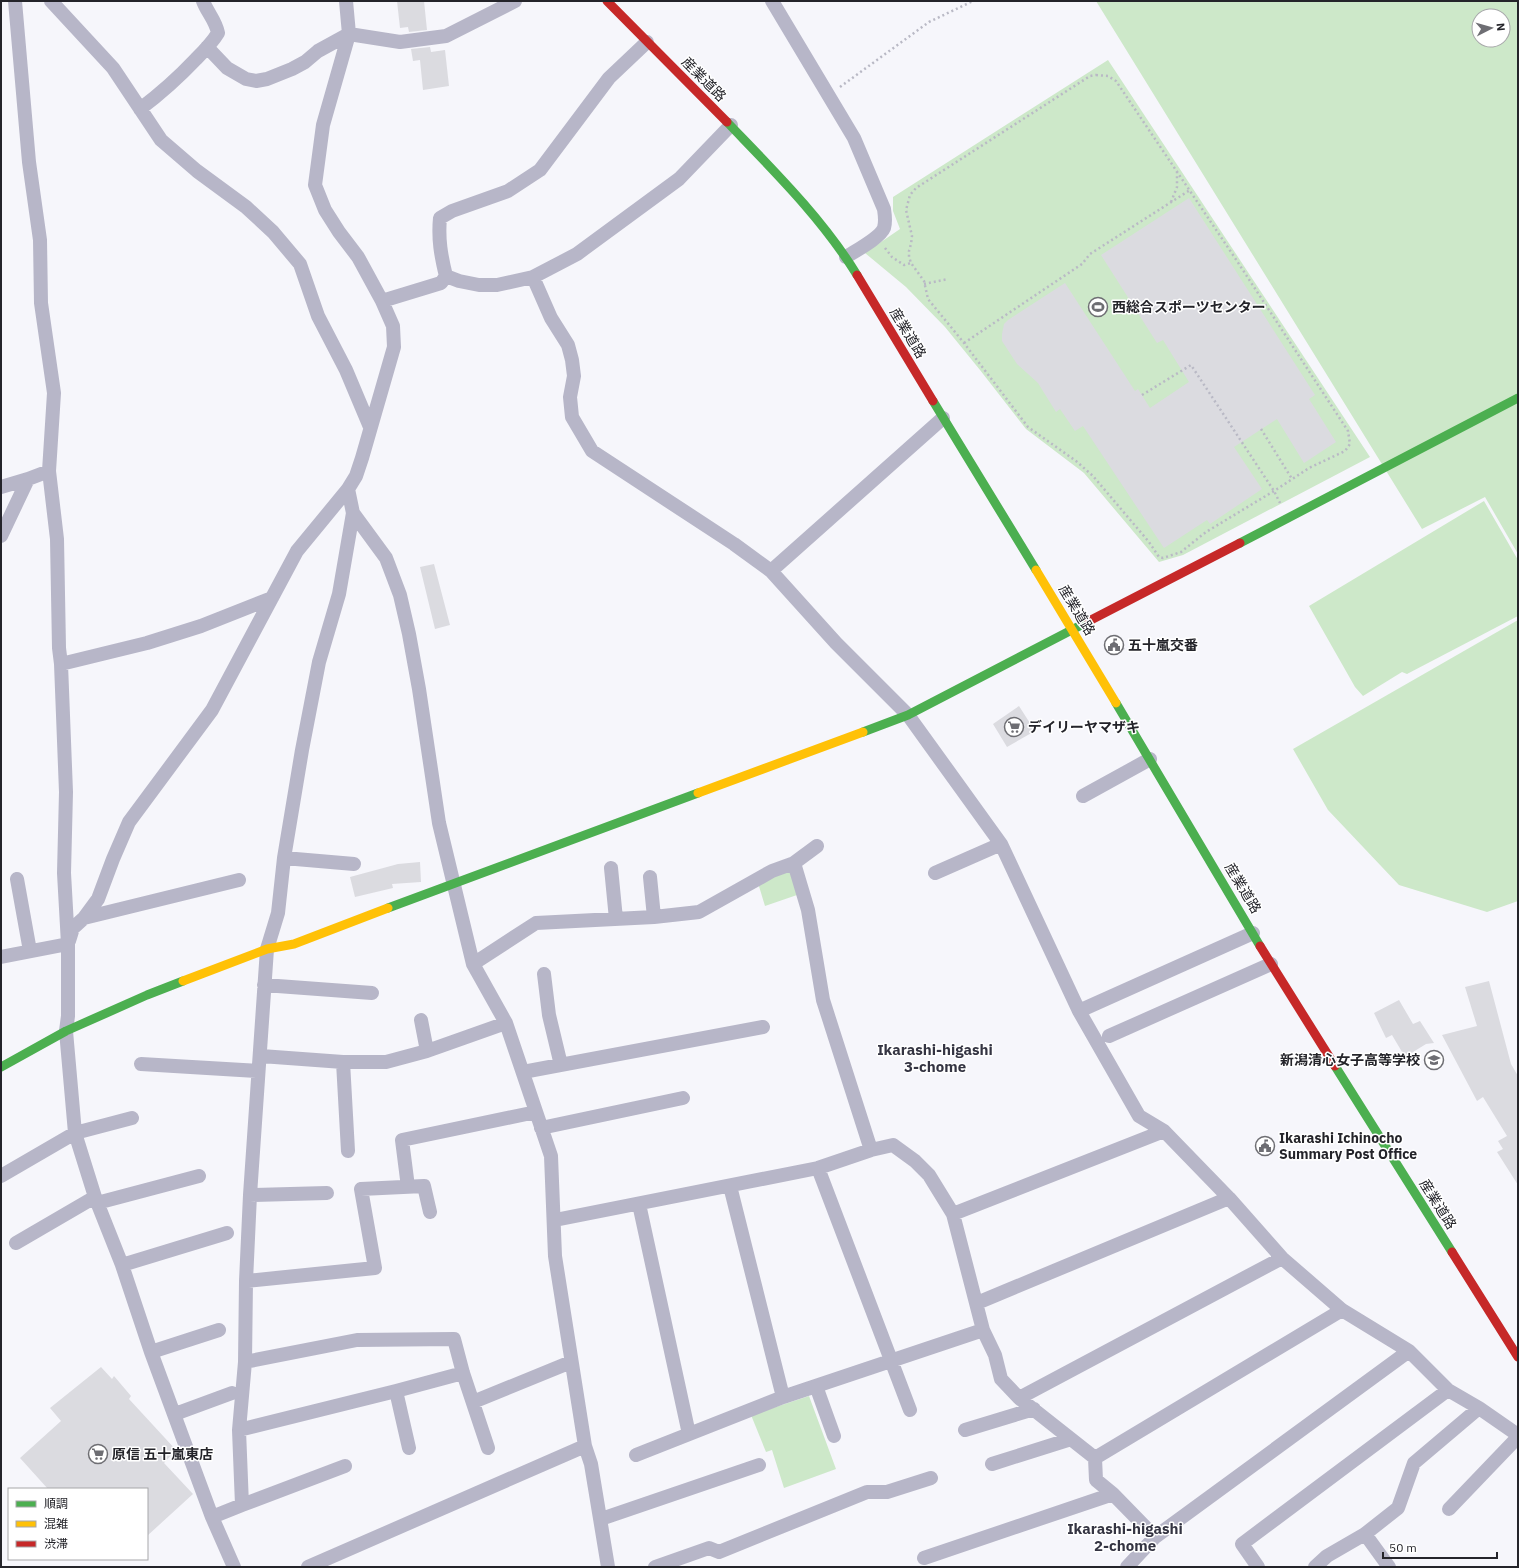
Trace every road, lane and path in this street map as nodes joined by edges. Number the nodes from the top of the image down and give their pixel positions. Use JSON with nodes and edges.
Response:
{"nodes":[{"id":1,"x":15,"y":1,"type":"edge"},
{"id":2,"x":51,"y":1,"type":"edge"},
{"id":3,"x":203,"y":1,"type":"edge"},
{"id":4,"x":346,"y":1,"type":"edge"},
{"id":5,"x":515,"y":1,"type":"edge"},
{"id":6,"x":607,"y":1,"type":"edge"},
{"id":7,"x":772,"y":1,"type":"edge"},
{"id":8,"x":973,"y":1,"type":"edge"},
{"id":9,"x":349,"y":34,"type":"junction"},
{"id":10,"x":647,"y":42,"type":"junction"},
{"id":11,"x":207,"y":47,"type":"junction"},
{"id":12,"x":828,"y":95,"type":"junction"},
{"id":13,"x":140,"y":109,"type":"junction"},
{"id":14,"x":731,"y":126,"type":"junction"},
{"id":15,"x":1177,"y":172,"type":"junction"},
{"id":16,"x":1190,"y":190,"type":"junction"},
{"id":17,"x":1171,"y":202,"type":"junction"},
{"id":18,"x":877,"y":236,"type":"junction"},
{"id":19,"x":846,"y":257,"type":"junction"},
{"id":20,"x":910,"y":263,"type":"junction"},
{"id":21,"x":446,"y":276,"type":"junction"},
{"id":22,"x":533,"y":277,"type":"junction"},
{"id":23,"x":948,"y":279,"type":"dead end"},
{"id":24,"x":924,"y":284,"type":"junction"},
{"id":25,"x":382,"y":301,"type":"junction"},
{"id":26,"x":964,"y":343,"type":"junction"},
{"id":27,"x":1142,"y":395,"type":"dead end"},
{"id":28,"x":1518,"y":398,"type":"edge"},
{"id":29,"x":943,"y":418,"type":"junction"},
{"id":30,"x":370,"y":427,"type":"junction"},
{"id":31,"x":1261,"y":430,"type":"dead end"},
{"id":32,"x":49,"y":471,"type":"junction"},
{"id":33,"x":28,"y":479,"type":"junction"},
{"id":34,"x":1292,"y":479,"type":"junction"},
{"id":35,"x":1,"y":487,"type":"edge"},
{"id":36,"x":348,"y":489,"type":"junction"},
{"id":37,"x":1274,"y":491,"type":"junction"},
{"id":38,"x":352,"y":513,"type":"junction"},
{"id":39,"x":1,"y":536,"type":"edge"},
{"id":40,"x":771,"y":571,"type":"junction"},
{"id":41,"x":272,"y":598,"type":"junction"},
{"id":42,"x":1072,"y":629,"type":"junction"},
{"id":43,"x":62,"y":664,"type":"junction"},
{"id":44,"x":908,"y":715,"type":"junction"},
{"id":45,"x":1150,"y":759,"type":"junction"},
{"id":46,"x":1083,"y":796,"type":"dead end"},
{"id":47,"x":1001,"y":844,"type":"junction"},
{"id":48,"x":816,"y":846,"type":"dead end"},
{"id":49,"x":284,"y":858,"type":"junction"},
{"id":50,"x":794,"y":863,"type":"junction"},
{"id":51,"x":354,"y":864,"type":"dead end"},
{"id":52,"x":611,"y":868,"type":"dead end"},
{"id":53,"x":935,"y":873,"type":"dead end"},
{"id":54,"x":650,"y":877,"type":"dead end"},
{"id":55,"x":17,"y":879,"type":"dead end"},
{"id":56,"x":239,"y":880,"type":"dead end"},
{"id":57,"x":453,"y":883,"type":"junction"},
{"id":58,"x":654,"y":917,"type":"junction"},
{"id":59,"x":84,"y":918,"type":"junction"},
{"id":60,"x":616,"y":919,"type":"junction"},
{"id":61,"x":1253,"y":933,"type":"junction"},
{"id":62,"x":68,"y":944,"type":"junction"},
{"id":63,"x":267,"y":949,"type":"junction"},
{"id":64,"x":30,"y":951,"type":"junction"},
{"id":65,"x":1,"y":957,"type":"edge"},
{"id":66,"x":473,"y":964,"type":"junction"},
{"id":67,"x":1271,"y":964,"type":"junction"},
{"id":68,"x":544,"y":974,"type":"dead end"},
{"id":69,"x":264,"y":985,"type":"junction"},
{"id":70,"x":372,"y":993,"type":"dead end"},
{"id":71,"x":1079,"y":1011,"type":"junction"},
{"id":72,"x":421,"y":1020,"type":"dead end"},
{"id":73,"x":506,"y":1023,"type":"junction"},
{"id":74,"x":762,"y":1027,"type":"dead end"},
{"id":75,"x":66,"y":1031,"type":"junction"},
{"id":76,"x":1110,"y":1036,"type":"dead end"},
{"id":77,"x":428,"y":1051,"type":"junction"},
{"id":78,"x":261,"y":1056,"type":"junction"},
{"id":79,"x":342,"y":1062,"type":"junction"},
{"id":80,"x":141,"y":1064,"type":"dead end"},
{"id":81,"x":561,"y":1065,"type":"junction"},
{"id":82,"x":1,"y":1066,"type":"edge"},
{"id":83,"x":258,"y":1071,"type":"junction"},
{"id":84,"x":523,"y":1072,"type":"junction"},
{"id":85,"x":683,"y":1098,"type":"dead end"},
{"id":86,"x":536,"y":1112,"type":"junction"},
{"id":87,"x":132,"y":1118,"type":"dead end"},
{"id":88,"x":542,"y":1128,"type":"junction"},
{"id":89,"x":1164,"y":1131,"type":"junction"},
{"id":90,"x":75,"y":1133,"type":"junction"},
{"id":91,"x":871,"y":1150,"type":"junction"},
{"id":92,"x":348,"y":1151,"type":"dead end"},
{"id":93,"x":818,"y":1168,"type":"junction"},
{"id":94,"x":1,"y":1176,"type":"edge"},
{"id":95,"x":199,"y":1176,"type":"dead end"},
{"id":96,"x":730,"y":1186,"type":"junction"},
{"id":97,"x":408,"y":1187,"type":"junction"},
{"id":98,"x":327,"y":1193,"type":"dead end"},
{"id":99,"x":250,"y":1195,"type":"junction"},
{"id":100,"x":1229,"y":1198,"type":"junction"},
{"id":101,"x":96,"y":1200,"type":"junction"},
{"id":102,"x":639,"y":1204,"type":"junction"},
{"id":103,"x":430,"y":1212,"type":"dead end"},
{"id":104,"x":953,"y":1214,"type":"junction"},
{"id":105,"x":554,"y":1220,"type":"junction"},
{"id":106,"x":227,"y":1233,"type":"dead end"},
{"id":107,"x":16,"y":1243,"type":"dead end"},
{"id":108,"x":1282,"y":1258,"type":"junction"},
{"id":109,"x":122,"y":1265,"type":"junction"},
{"id":110,"x":246,"y":1281,"type":"junction"},
{"id":111,"x":977,"y":1303,"type":"junction"},
{"id":112,"x":1342,"y":1310,"type":"junction"},
{"id":113,"x":219,"y":1330,"type":"dead end"},
{"id":114,"x":983,"y":1330,"type":"junction"},
{"id":115,"x":1409,"y":1351,"type":"junction"},
{"id":116,"x":151,"y":1352,"type":"junction"},
{"id":117,"x":1518,"y":1357,"type":"edge"},
{"id":118,"x":245,"y":1362,"type":"junction"},
{"id":119,"x":571,"y":1362,"type":"junction"},
{"id":120,"x":892,"y":1362,"type":"junction"},
{"id":121,"x":463,"y":1373,"type":"junction"},
{"id":122,"x":816,"y":1386,"type":"junction"},
{"id":123,"x":1448,"y":1390,"type":"junction"},
{"id":124,"x":396,"y":1391,"type":"junction"},
{"id":125,"x":232,"y":1394,"type":"dead end"},
{"id":126,"x":783,"y":1398,"type":"junction"},
{"id":127,"x":1019,"y":1398,"type":"junction"},
{"id":128,"x":473,"y":1402,"type":"junction"},
{"id":129,"x":1479,"y":1408,"type":"junction"},
{"id":130,"x":1034,"y":1409,"type":"junction"},
{"id":131,"x":910,"y":1410,"type":"dead end"},
{"id":132,"x":175,"y":1414,"type":"junction"},
{"id":133,"x":239,"y":1430,"type":"junction"},
{"id":134,"x":965,"y":1430,"type":"dead end"},
{"id":135,"x":689,"y":1434,"type":"junction"},
{"id":136,"x":834,"y":1436,"type":"dead end"},
{"id":137,"x":1518,"y":1436,"type":"edge"},
{"id":138,"x":1071,"y":1439,"type":"junction"},
{"id":139,"x":585,"y":1446,"type":"junction"},
{"id":140,"x":409,"y":1448,"type":"dead end"},
{"id":141,"x":488,"y":1448,"type":"dead end"},
{"id":142,"x":636,"y":1455,"type":"dead end"},
{"id":143,"x":1095,"y":1458,"type":"junction"},
{"id":144,"x":992,"y":1464,"type":"dead end"},
{"id":145,"x":759,"y":1465,"type":"dead end"},
{"id":146,"x":345,"y":1466,"type":"dead end"},
{"id":147,"x":931,"y":1478,"type":"dead end"},
{"id":148,"x":1113,"y":1494,"type":"junction"},
{"id":149,"x":242,"y":1505,"type":"junction"},
{"id":150,"x":1449,"y":1509,"type":"dead end"},
{"id":151,"x":212,"y":1517,"type":"junction"},
{"id":152,"x":601,"y":1519,"type":"junction"},
{"id":153,"x":1365,"y":1534,"type":"junction"},
{"id":154,"x":1155,"y":1537,"type":"junction"},
{"id":155,"x":924,"y":1558,"type":"dead end"},
{"id":156,"x":232,"y":1566,"type":"edge"},
{"id":157,"x":308,"y":1567,"type":"edge"},
{"id":158,"x":608,"y":1567,"type":"edge"},
{"id":159,"x":655,"y":1567,"type":"edge"},
{"id":160,"x":1127,"y":1567,"type":"edge"},
{"id":161,"x":1258,"y":1567,"type":"edge"},
{"id":162,"x":1315,"y":1567,"type":"edge"},
{"id":163,"x":1389,"y":1567,"type":"edge"}],
"edges":[{"from":1,"to":32,"type":"street"},
{"from":2,"to":13,"type":"street"},
{"from":3,"to":11,"type":"street"},
{"from":4,"to":9,"type":"street"},
{"from":5,"to":9,"type":"street"},
{"from":6,"to":10,"type":"street","name":"産業道路"},
{"from":7,"to":12,"type":"street"},
{"from":8,"to":12,"type":"path"},
{"from":9,"to":11,"type":"street"},
{"from":9,"to":25,"type":"street"},
{"from":10,"to":14,"type":"street","name":"産業道路"},
{"from":10,"to":21,"type":"street"},
{"from":11,"to":13,"type":"street"},
{"from":12,"to":18,"type":"street"},
{"from":13,"to":30,"type":"street"},
{"from":14,"to":19,"type":"street","name":"産業道路"},
{"from":14,"to":22,"type":"street"},
{"from":15,"to":16,"type":"path"},
{"from":15,"to":17,"type":"path"},
{"from":15,"to":20,"type":"path"},
{"from":16,"to":17,"type":"path"},
{"from":16,"to":34,"type":"path"},
{"from":17,"to":26,"type":"path"},
{"from":18,"to":19,"type":"street"},
{"from":18,"to":20,"type":"path"},
{"from":19,"to":29,"type":"street","name":"産業道路"},
{"from":20,"to":24,"type":"path"},
{"from":21,"to":22,"type":"street"},
{"from":21,"to":25,"type":"street"},
{"from":22,"to":40,"type":"street"},
{"from":23,"to":24,"type":"path"},
{"from":24,"to":26,"type":"path"},
{"from":25,"to":30,"type":"street"},
{"from":26,"to":37,"type":"path"},
{"from":27,"to":37,"type":"path"},
{"from":28,"to":42,"type":"street"},
{"from":29,"to":40,"type":"street"},
{"from":29,"to":42,"type":"street","name":"産業道路"},
{"from":30,"to":36,"type":"street"},
{"from":31,"to":34,"type":"path"},
{"from":32,"to":33,"type":"street"},
{"from":32,"to":43,"type":"street"},
{"from":33,"to":35,"type":"street"},
{"from":33,"to":39,"type":"street"},
{"from":34,"to":37,"type":"path"},
{"from":36,"to":38,"type":"street"},
{"from":36,"to":41,"type":"street"},
{"from":38,"to":49,"type":"street"},
{"from":38,"to":57,"type":"street"},
{"from":40,"to":44,"type":"street"},
{"from":41,"to":43,"type":"street"},
{"from":41,"to":59,"type":"street"},
{"from":42,"to":44,"type":"street"},
{"from":42,"to":45,"type":"street","name":"産業道路"},
{"from":43,"to":62,"type":"street"},
{"from":44,"to":47,"type":"street"},
{"from":44,"to":57,"type":"street"},
{"from":45,"to":46,"type":"street"},
{"from":45,"to":61,"type":"street","name":"産業道路"},
{"from":47,"to":53,"type":"street"},
{"from":47,"to":71,"type":"street"},
{"from":48,"to":50,"type":"street"},
{"from":49,"to":51,"type":"street"},
{"from":49,"to":63,"type":"street"},
{"from":50,"to":58,"type":"street"},
{"from":50,"to":91,"type":"street"},
{"from":52,"to":60,"type":"street"},
{"from":54,"to":58,"type":"street"},
{"from":55,"to":64,"type":"street"},
{"from":56,"to":59,"type":"street"},
{"from":57,"to":63,"type":"street"},
{"from":57,"to":66,"type":"street"},
{"from":58,"to":60,"type":"street"},
{"from":59,"to":62,"type":"street"},
{"from":60,"to":66,"type":"street"},
{"from":61,"to":67,"type":"street","name":"産業道路"},
{"from":61,"to":71,"type":"street"},
{"from":62,"to":64,"type":"street"},
{"from":62,"to":75,"type":"street"},
{"from":63,"to":69,"type":"street"},
{"from":63,"to":75,"type":"street"},
{"from":64,"to":65,"type":"street"},
{"from":66,"to":73,"type":"street"},
{"from":67,"to":76,"type":"street"},
{"from":67,"to":117,"type":"street","name":"産業道路"},
{"from":68,"to":81,"type":"street"},
{"from":69,"to":70,"type":"street"},
{"from":69,"to":78,"type":"street"},
{"from":71,"to":89,"type":"street"},
{"from":72,"to":77,"type":"street"},
{"from":73,"to":77,"type":"street"},
{"from":73,"to":84,"type":"street"},
{"from":74,"to":81,"type":"street"},
{"from":75,"to":82,"type":"street"},
{"from":75,"to":90,"type":"street"},
{"from":77,"to":79,"type":"street"},
{"from":78,"to":79,"type":"street"},
{"from":78,"to":83,"type":"street"},
{"from":79,"to":92,"type":"street"},
{"from":80,"to":83,"type":"street"},
{"from":81,"to":84,"type":"street"},
{"from":83,"to":99,"type":"street"},
{"from":84,"to":86,"type":"street"},
{"from":85,"to":88,"type":"street"},
{"from":86,"to":88,"type":"street"},
{"from":86,"to":97,"type":"street"},
{"from":87,"to":90,"type":"street"},
{"from":88,"to":105,"type":"street"},
{"from":89,"to":100,"type":"street"},
{"from":89,"to":104,"type":"street"},
{"from":90,"to":94,"type":"street"},
{"from":90,"to":101,"type":"street"},
{"from":91,"to":93,"type":"street"},
{"from":91,"to":104,"type":"street"},
{"from":93,"to":96,"type":"street"},
{"from":93,"to":120,"type":"street"},
{"from":95,"to":101,"type":"street"},
{"from":96,"to":102,"type":"street"},
{"from":96,"to":126,"type":"street"},
{"from":97,"to":103,"type":"street"},
{"from":97,"to":110,"type":"street"},
{"from":98,"to":99,"type":"street"},
{"from":99,"to":110,"type":"street"},
{"from":100,"to":108,"type":"street"},
{"from":100,"to":111,"type":"street"},
{"from":101,"to":107,"type":"street"},
{"from":101,"to":109,"type":"street"},
{"from":102,"to":105,"type":"street"},
{"from":102,"to":135,"type":"street"},
{"from":104,"to":111,"type":"street"},
{"from":105,"to":119,"type":"street"},
{"from":106,"to":109,"type":"street"},
{"from":108,"to":112,"type":"street"},
{"from":108,"to":127,"type":"street"},
{"from":109,"to":116,"type":"street"},
{"from":110,"to":118,"type":"street"},
{"from":111,"to":114,"type":"street"},
{"from":112,"to":115,"type":"street"},
{"from":112,"to":143,"type":"street"},
{"from":113,"to":116,"type":"street"},
{"from":114,"to":120,"type":"street"},
{"from":114,"to":127,"type":"street"},
{"from":115,"to":123,"type":"street"},
{"from":115,"to":154,"type":"street"},
{"from":116,"to":132,"type":"street"},
{"from":118,"to":121,"type":"street"},
{"from":118,"to":133,"type":"street"},
{"from":119,"to":128,"type":"street"},
{"from":119,"to":139,"type":"street"},
{"from":120,"to":122,"type":"street"},
{"from":120,"to":131,"type":"street"},
{"from":121,"to":124,"type":"street"},
{"from":121,"to":128,"type":"street"},
{"from":122,"to":126,"type":"street"},
{"from":122,"to":136,"type":"street"},
{"from":123,"to":129,"type":"street"},
{"from":123,"to":161,"type":"street"},
{"from":124,"to":133,"type":"street"},
{"from":124,"to":140,"type":"street"},
{"from":125,"to":132,"type":"street"},
{"from":126,"to":135,"type":"street"},
{"from":127,"to":130,"type":"street"},
{"from":128,"to":141,"type":"street"},
{"from":129,"to":137,"type":"street"},
{"from":129,"to":153,"type":"street"},
{"from":130,"to":134,"type":"street"},
{"from":130,"to":138,"type":"street"},
{"from":132,"to":151,"type":"street"},
{"from":133,"to":149,"type":"street"},
{"from":135,"to":142,"type":"street"},
{"from":137,"to":150,"type":"street"},
{"from":138,"to":143,"type":"street"},
{"from":138,"to":144,"type":"street"},
{"from":139,"to":152,"type":"street"},
{"from":139,"to":157,"type":"street"},
{"from":143,"to":148,"type":"street"},
{"from":145,"to":152,"type":"street"},
{"from":146,"to":149,"type":"street"},
{"from":147,"to":159,"type":"street"},
{"from":148,"to":154,"type":"street"},
{"from":148,"to":155,"type":"street"},
{"from":149,"to":151,"type":"street"},
{"from":151,"to":156,"type":"street"},
{"from":152,"to":158,"type":"street"},
{"from":153,"to":162,"type":"street"},
{"from":153,"to":163,"type":"street"},
{"from":154,"to":160,"type":"street"}]}
